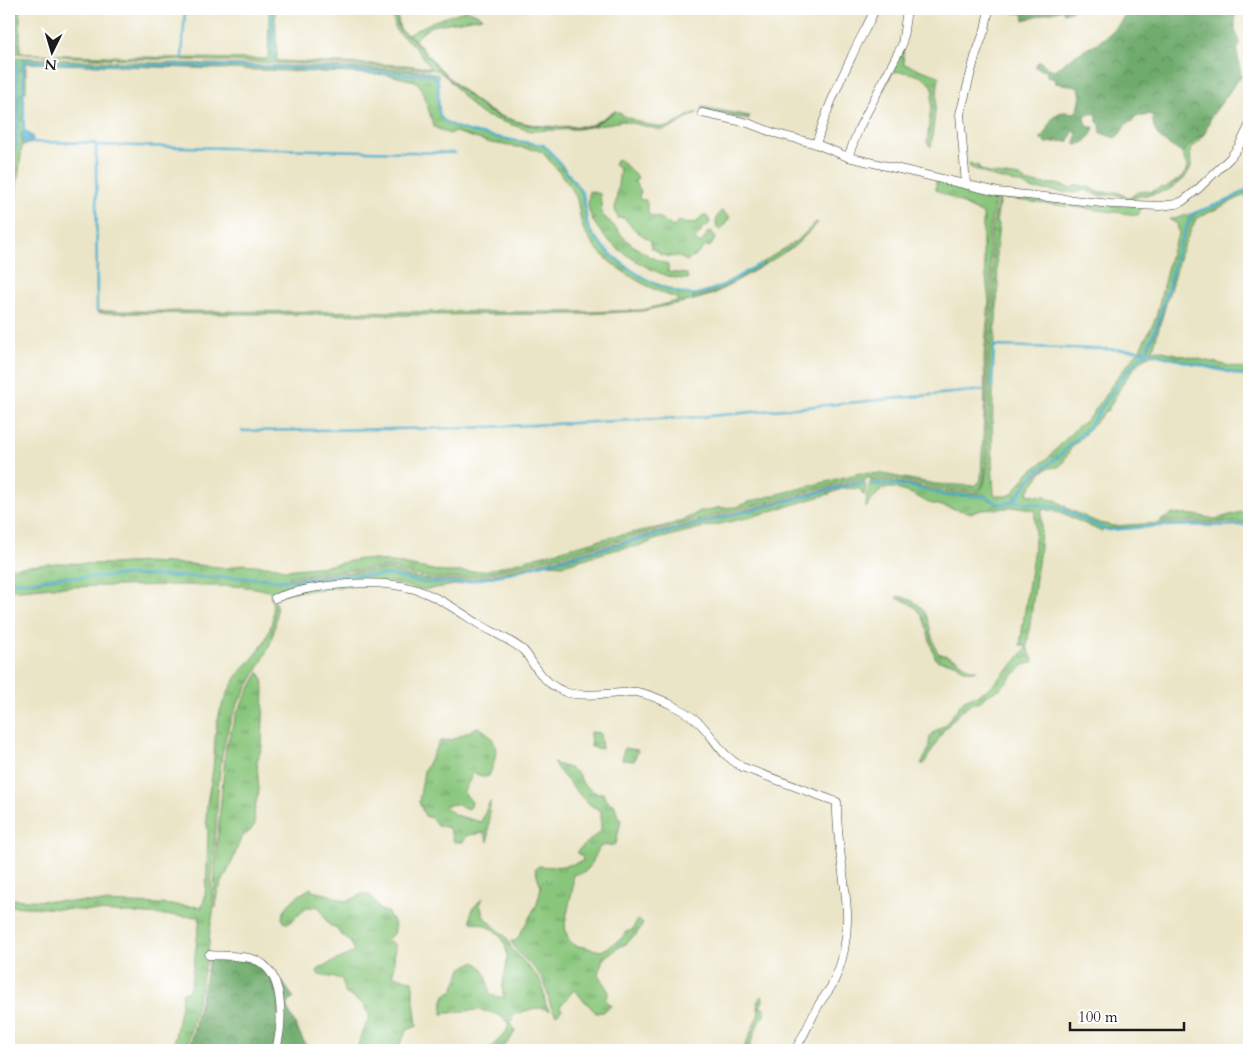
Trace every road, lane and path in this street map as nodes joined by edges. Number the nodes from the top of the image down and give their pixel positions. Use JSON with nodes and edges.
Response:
{"nodes":[{"id":1,"x":874,"y":9,"type":"edge"},
{"id":2,"x":907,"y":9,"type":"edge"},
{"id":3,"x":989,"y":9,"type":"edge"},
{"id":4,"x":702,"y":113,"type":"dead end"},
{"id":5,"x":1249,"y":126,"type":"edge"},
{"id":6,"x":816,"y":144,"type":"junction"},
{"id":7,"x":848,"y":157,"type":"junction"},
{"id":8,"x":966,"y":184,"type":"junction"},
{"id":9,"x":275,"y":598,"type":"dead end"},
{"id":10,"x":210,"y":955,"type":"dead end"},
{"id":11,"x":276,"y":1050,"type":"edge"},
{"id":12,"x":795,"y":1050,"type":"edge"}],
"edges":[{"from":1,"to":6,"type":"street"},
{"from":2,"to":7,"type":"street"},
{"from":3,"to":8,"type":"street"},
{"from":4,"to":6,"type":"street"},
{"from":5,"to":8,"type":"street"},
{"from":6,"to":7,"type":"street"},
{"from":7,"to":8,"type":"street"},
{"from":9,"to":12,"type":"street"},
{"from":10,"to":11,"type":"street"}]}
